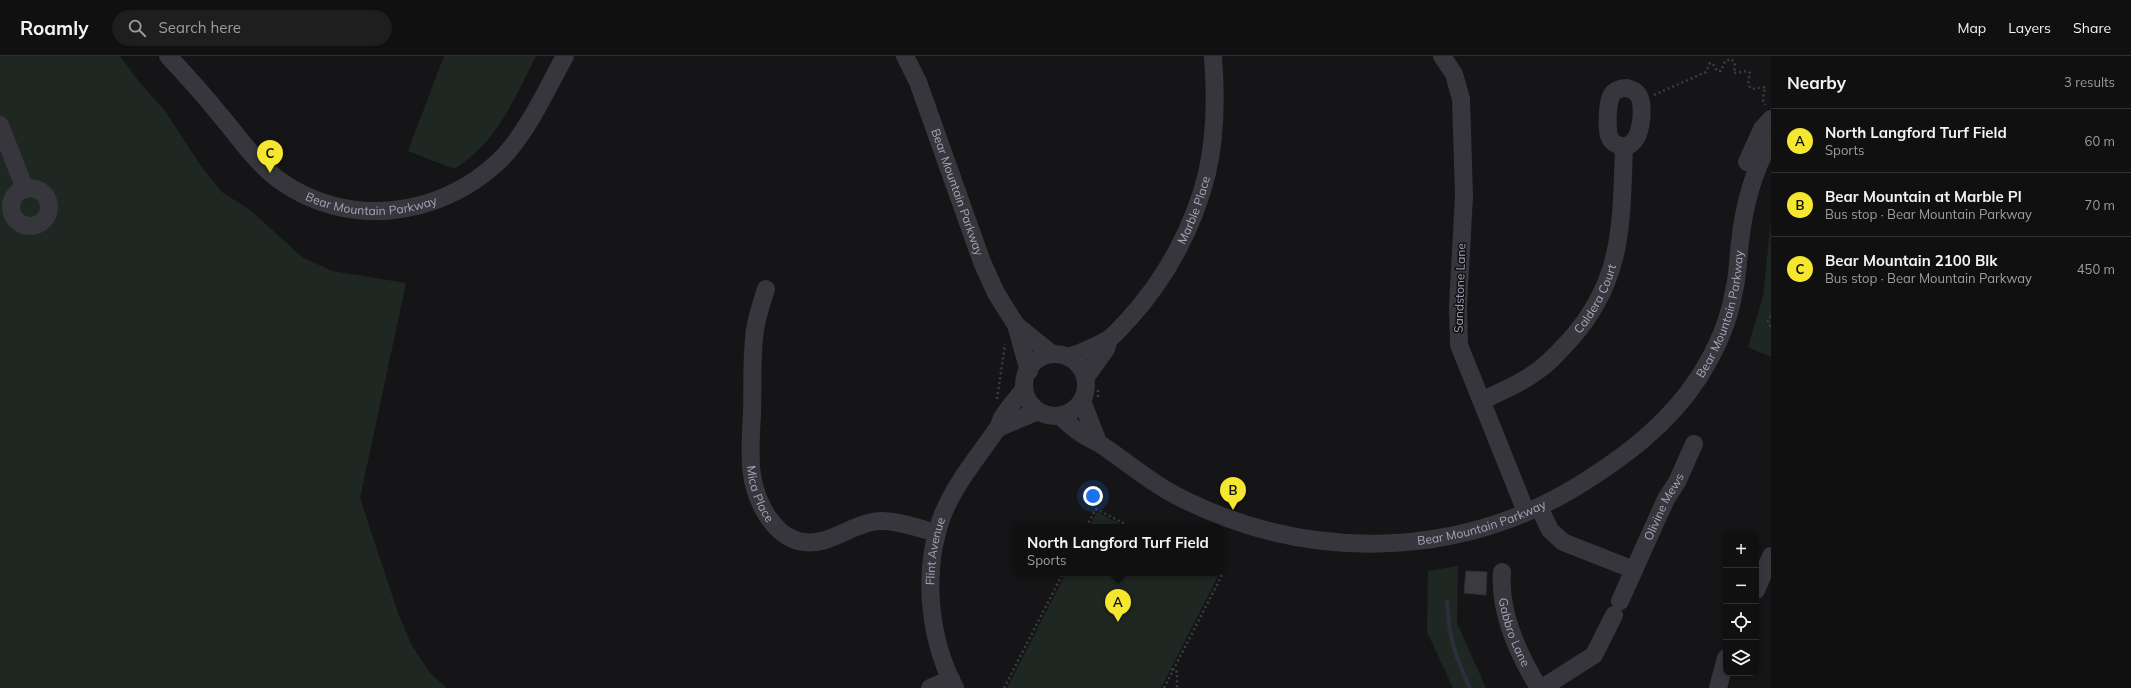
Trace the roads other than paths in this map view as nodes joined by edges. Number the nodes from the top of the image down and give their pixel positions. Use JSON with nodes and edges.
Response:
{"nodes":[{"id":1,"x":168,"y":56,"type":"edge"},
{"id":2,"x":565,"y":56,"type":"edge"},
{"id":3,"x":905,"y":56,"type":"edge"},
{"id":4,"x":1213,"y":56,"type":"edge"},
{"id":5,"x":1442,"y":56,"type":"edge"},
{"id":6,"x":1769,"y":113,"type":"edge"},
{"id":7,"x":0,"y":125,"type":"edge"},
{"id":8,"x":1771,"y":140,"type":"edge"},
{"id":9,"x":1624,"y":147,"type":"dead end"},
{"id":10,"x":25,"y":189,"type":"dead end"},
{"id":11,"x":1740,"y":241,"type":"junction"},
{"id":12,"x":766,"y":288,"type":"dead end"},
{"id":13,"x":1011,"y":332,"type":"junction"},
{"id":14,"x":1108,"y":339,"type":"junction"},
{"id":15,"x":1060,"y":355,"type":"junction"},
{"id":16,"x":1029,"y":371,"type":"junction"},
{"id":17,"x":1092,"y":380,"type":"junction"},
{"id":18,"x":1024,"y":389,"type":"junction"},
{"id":19,"x":1090,"y":401,"type":"junction"},
{"id":20,"x":1482,"y":401,"type":"junction"},
{"id":21,"x":1038,"y":410,"type":"junction"},
{"id":22,"x":1060,"y":416,"type":"junction"},
{"id":23,"x":998,"y":428,"type":"junction"},
{"id":24,"x":1098,"y":442,"type":"junction"},
{"id":25,"x":1694,"y":444,"type":"dead end"},
{"id":26,"x":1532,"y":510,"type":"junction"},
{"id":27,"x":938,"y":533,"type":"junction"},
{"id":28,"x":1771,"y":556,"type":"edge"},
{"id":29,"x":1634,"y":570,"type":"junction"},
{"id":30,"x":1502,"y":572,"type":"dead end"},
{"id":31,"x":1759,"y":583,"type":"edge"},
{"id":32,"x":1723,"y":669,"type":"edge"},
{"id":33,"x":953,"y":684,"type":"edge"},
{"id":34,"x":930,"y":688,"type":"edge"},
{"id":35,"x":1541,"y":688,"type":"edge"},
{"id":36,"x":1718,"y":688,"type":"edge"}],
"edges":[{"from":1,"to":2,"type":"street","name":"Bear Mountain Parkway"},
{"from":3,"to":13,"type":"street","name":"Bear Mountain Parkway"},
{"from":4,"to":14,"type":"street","name":"Marble Place"},
{"from":5,"to":20,"type":"street","name":"Sandstone Lane"},
{"from":6,"to":11,"type":"street","name":"Bear Mountain Parkway"},
{"from":7,"to":10,"type":"street"},
{"from":8,"to":11,"type":"street","name":"Bear Mountain Parkway"},
{"from":9,"to":20,"type":"street","name":"Caldera Court"},
{"from":11,"to":26,"type":"street","name":"Bear Mountain Parkway"},
{"from":12,"to":27,"type":"street","name":"Mica Place"},
{"from":13,"to":15,"type":"street","name":"Bear Mountain Parkway"},
{"from":13,"to":16,"type":"street","name":"Bear Mountain Parkway"},
{"from":14,"to":15,"type":"street","name":"Marble Place"},
{"from":14,"to":17,"type":"street","name":"Marble Place"},
{"from":15,"to":16,"type":"street","name":"Marble Place"},
{"from":15,"to":17,"type":"street","name":"Bear Mountain Parkway"},
{"from":16,"to":18,"type":"street"},
{"from":17,"to":19,"type":"street"},
{"from":18,"to":21,"type":"street"},
{"from":18,"to":23,"type":"street","name":"Flint Avenue"},
{"from":19,"to":22,"type":"street"},
{"from":19,"to":24,"type":"street"},
{"from":20,"to":26,"type":"street","name":"Sandstone Lane"},
{"from":21,"to":22,"type":"street"},
{"from":21,"to":23,"type":"street","name":"Flint Avenue"},
{"from":22,"to":24,"type":"street","name":"Bear Mountain Parkway"},
{"from":23,"to":27,"type":"street","name":"Flint Avenue"},
{"from":24,"to":26,"type":"street","name":"Bear Mountain Parkway"},
{"from":25,"to":29,"type":"street","name":"Olivine Mews"},
{"from":26,"to":29,"type":"street"},
{"from":27,"to":33,"type":"street","name":"Flint Avenue"},
{"from":28,"to":31,"type":"street"},
{"from":29,"to":35,"type":"street","name":"Olivine Mews"},
{"from":30,"to":35,"type":"street","name":"Gabbro Lane"},
{"from":32,"to":36,"type":"street"},
{"from":33,"to":34,"type":"street"}]}
